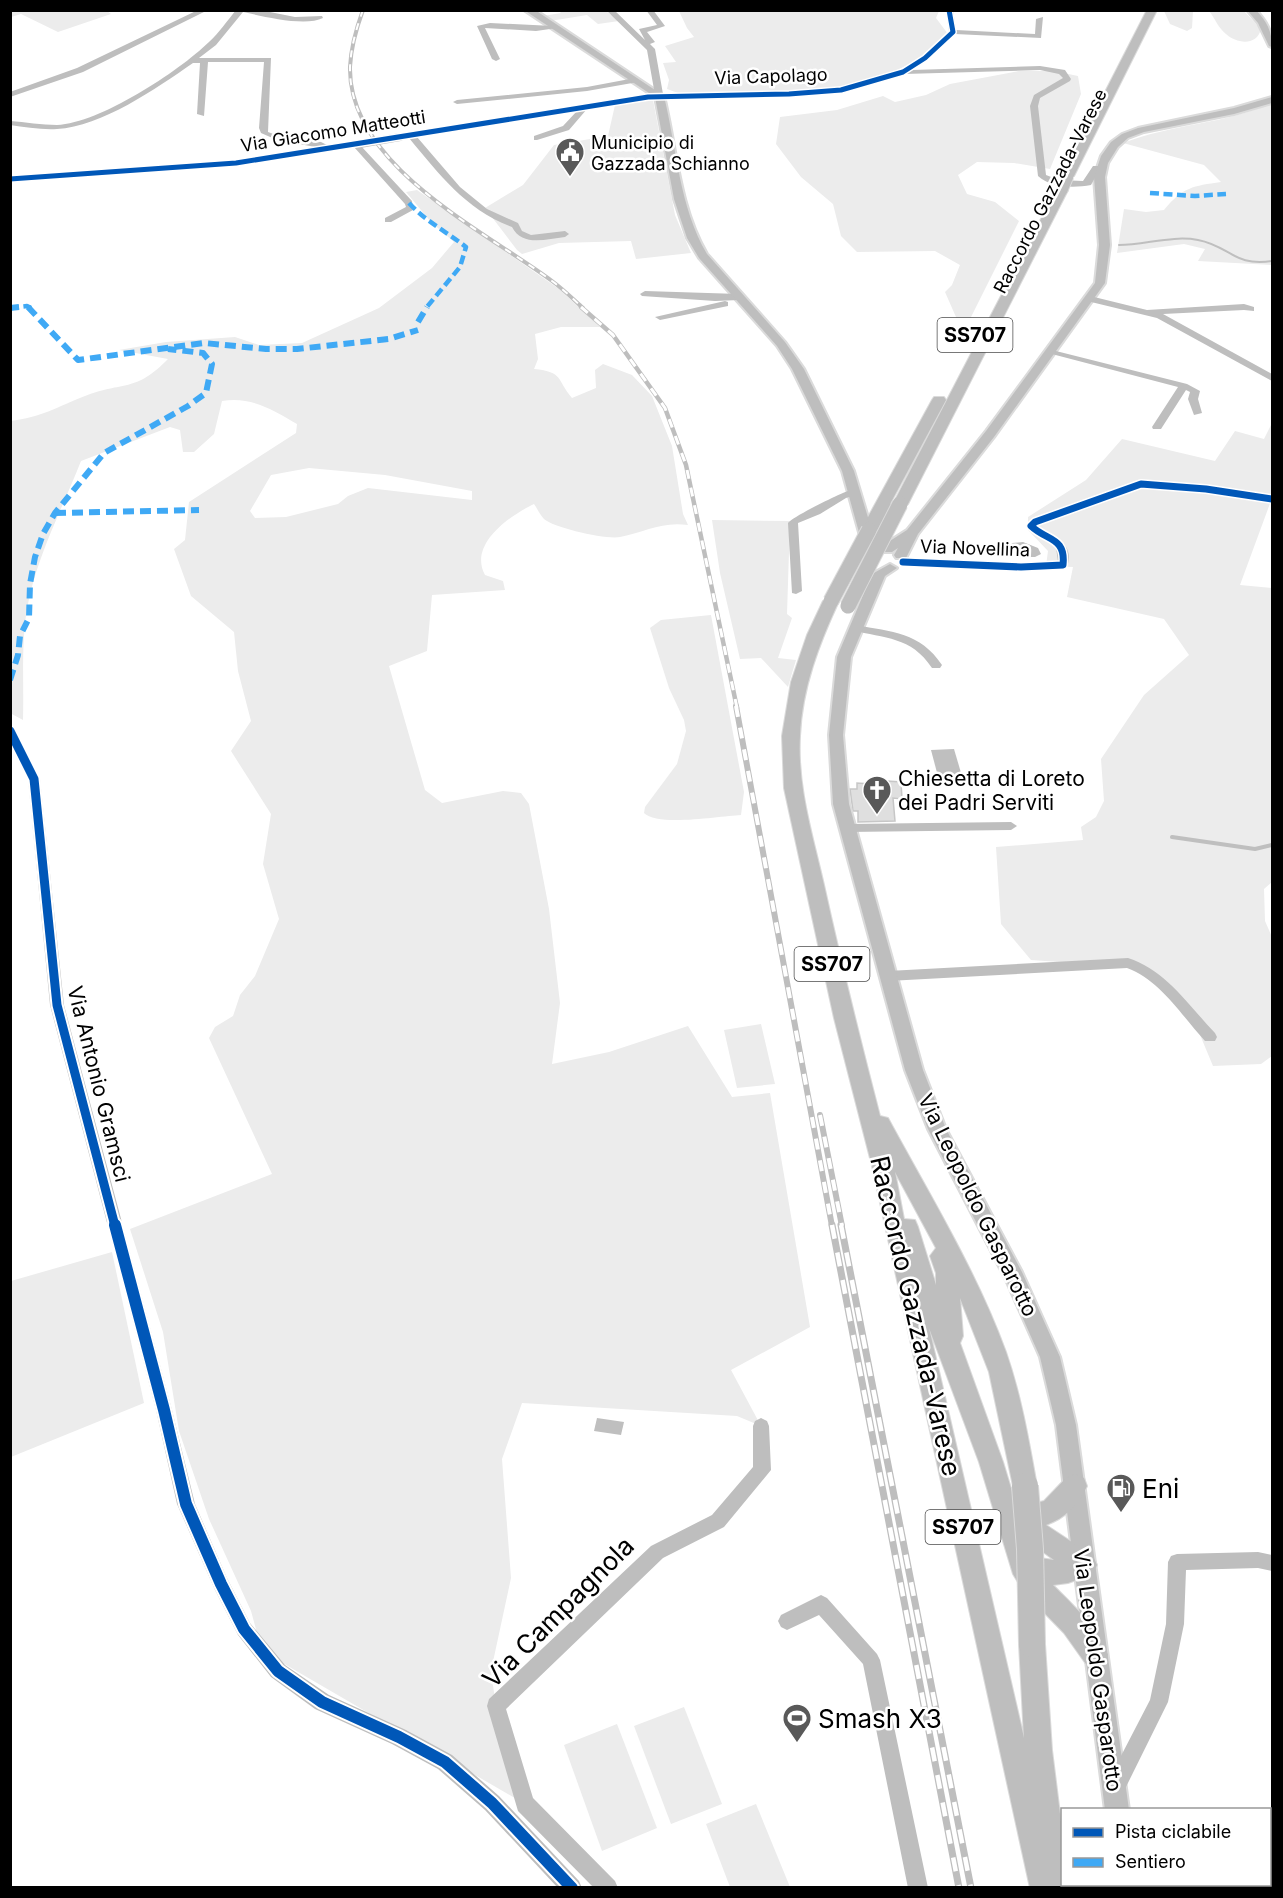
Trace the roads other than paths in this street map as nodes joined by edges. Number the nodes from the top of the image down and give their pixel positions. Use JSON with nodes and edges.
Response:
{"nodes":[{"id":1,"x":205,"y":10,"type":"edge"},
{"id":2,"x":240,"y":10,"type":"edge"},
{"id":3,"x":245,"y":10,"type":"edge"},
{"id":4,"x":528,"y":10,"type":"edge"},
{"id":5,"x":609,"y":10,"type":"edge"},
{"id":6,"x":622,"y":10,"type":"edge"},
{"id":7,"x":649,"y":10,"type":"edge"},
{"id":8,"x":949,"y":10,"type":"edge"},
{"id":9,"x":1143,"y":10,"type":"edge"},
{"id":10,"x":1152,"y":10,"type":"edge"},
{"id":11,"x":1251,"y":10,"type":"edge"},
{"id":12,"x":319,"y":18,"type":"dead end"},
{"id":13,"x":1040,"y":19,"type":"dead end"},
{"id":14,"x":624,"y":22,"type":"junction"},
{"id":15,"x":553,"y":28,"type":"junction"},
{"id":16,"x":953,"y":32,"type":"junction"},
{"id":17,"x":1272,"y":44,"type":"edge"},
{"id":18,"x":651,"y":49,"type":"junction"},
{"id":19,"x":496,"y":59,"type":"dead end"},
{"id":20,"x":204,"y":60,"type":"junction"},
{"id":21,"x":191,"y":61,"type":"junction"},
{"id":22,"x":903,"y":72,"type":"junction"},
{"id":23,"x":635,"y":80,"type":"junction"},
{"id":24,"x":10,"y":95,"type":"edge"},
{"id":25,"x":659,"y":96,"type":"junction"},
{"id":26,"x":1272,"y":100,"type":"edge"},
{"id":27,"x":458,"y":102,"type":"dead end"},
{"id":28,"x":584,"y":108,"type":"junction"},
{"id":29,"x":201,"y":114,"type":"dead end"},
{"id":30,"x":10,"y":123,"type":"edge"},
{"id":31,"x":412,"y":136,"type":"junction"},
{"id":32,"x":537,"y":138,"type":"dead end"},
{"id":33,"x":357,"y":144,"type":"junction"},
{"id":34,"x":327,"y":149,"type":"junction"},
{"id":35,"x":1105,"y":162,"type":"junction"},
{"id":36,"x":10,"y":179,"type":"edge"},
{"id":37,"x":1059,"y":182,"type":"junction"},
{"id":38,"x":388,"y":220,"type":"dead end"},
{"id":39,"x":565,"y":234,"type":"dead end"},
{"id":40,"x":645,"y":294,"type":"dead end"},
{"id":41,"x":740,"y":299,"type":"junction"},
{"id":42,"x":1090,"y":299,"type":"junction"},
{"id":43,"x":1251,"y":309,"type":"dead end"},
{"id":44,"x":1145,"y":312,"type":"junction"},
{"id":45,"x":660,"y":317,"type":"dead end"},
{"id":46,"x":1051,"y":351,"type":"junction"},
{"id":47,"x":1272,"y":378,"type":"edge"},
{"id":48,"x":1184,"y":386,"type":"junction"},
{"id":49,"x":1197,"y":412,"type":"dead end"},
{"id":50,"x":1157,"y":427,"type":"dead end"},
{"id":51,"x":904,"y":482,"type":"junction"},
{"id":52,"x":854,"y":492,"type":"junction"},
{"id":53,"x":1272,"y":500,"type":"edge"},
{"id":54,"x":900,"y":504,"type":"junction"},
{"id":55,"x":867,"y":529,"type":"junction"},
{"id":56,"x":886,"y":560,"type":"junction"},
{"id":57,"x":796,"y":591,"type":"dead end"},
{"id":58,"x":839,"y":603,"type":"junction"},
{"id":59,"x":856,"y":628,"type":"junction"},
{"id":60,"x":936,"y":665,"type":"dead end"},
{"id":61,"x":10,"y":730,"type":"edge"},
{"id":62,"x":1011,"y":826,"type":"dead end"},
{"id":63,"x":847,"y":828,"type":"junction"},
{"id":64,"x":888,"y":975,"type":"junction"},
{"id":65,"x":1210,"y":1037,"type":"dead end"},
{"id":66,"x":887,"y":1155,"type":"junction"},
{"id":67,"x":761,"y":1426,"type":"dead end"},
{"id":68,"x":991,"y":1462,"type":"junction"},
{"id":69,"x":1075,"y":1486,"type":"junction"},
{"id":70,"x":1024,"y":1517,"type":"junction"},
{"id":71,"x":1272,"y":1563,"type":"edge"},
{"id":72,"x":1022,"y":1565,"type":"junction"},
{"id":73,"x":1084,"y":1565,"type":"junction"},
{"id":74,"x":787,"y":1621,"type":"dead end"},
{"id":75,"x":1095,"y":1655,"type":"junction"},
{"id":76,"x":1116,"y":1800,"type":"edge"},
{"id":77,"x":572,"y":1887,"type":"edge"},
{"id":78,"x":608,"y":1887,"type":"edge"},
{"id":79,"x":918,"y":1887,"type":"edge"},
{"id":80,"x":1044,"y":1887,"type":"edge"},
{"id":81,"x":1056,"y":1887,"type":"edge"}],
"edges":[{"from":1,"to":24,"type":"street"},
{"from":2,"to":21,"type":"street"},
{"from":3,"to":12,"type":"street"},
{"from":4,"to":15,"type":"main road"},
{"from":5,"to":14,"type":"street"},
{"from":6,"to":14,"type":"street"},
{"from":7,"to":18,"type":"street"},
{"from":8,"to":16,"type":"street"},
{"from":9,"to":37,"type":"highway","name":"Raccordo Gazzada-Varese","number":"SS707"},
{"from":10,"to":37,"type":"highway","name":"Raccordo Gazzada-Varese","number":"SS707"},
{"from":11,"to":17,"type":"main road"},
{"from":13,"to":16,"type":"street"},
{"from":14,"to":18,"type":"street"},
{"from":15,"to":19,"type":"street"},
{"from":15,"to":23,"type":"main road"},
{"from":16,"to":22,"type":"street","name":"Via Capolago"},
{"from":18,"to":25,"type":"street"},
{"from":20,"to":21,"type":"street"},
{"from":20,"to":29,"type":"street"},
{"from":20,"to":34,"type":"street"},
{"from":21,"to":30,"type":"street"},
{"from":22,"to":25,"type":"street","name":"Via Capolago"},
{"from":22,"to":35,"type":"street","name":"Via Capolago"},
{"from":23,"to":25,"type":"main road"},
{"from":23,"to":27,"type":"street"},
{"from":25,"to":28,"type":"street","name":"Via Giacomo Matteotti"},
{"from":25,"to":41,"type":"main road"},
{"from":26,"to":35,"type":"main road"},
{"from":28,"to":31,"type":"street","name":"Via Giacomo Matteotti"},
{"from":28,"to":32,"type":"street"},
{"from":31,"to":33,"type":"street","name":"Via Giacomo Matteotti","bridge":true},
{"from":31,"to":39,"type":"street","name":"Via Giacomo Matteotti"},
{"from":33,"to":34,"type":"street","name":"Via Giacomo Matteotti"},
{"from":33,"to":38,"type":"street"},
{"from":34,"to":36,"type":"street","name":"Via Giacomo Matteotti"},
{"from":35,"to":42,"type":"main road","name":"Via Leopoldo Gasparotto"},
{"from":37,"to":51,"type":"highway","name":"Raccordo Gazzada-Varese","number":"SS707"},
{"from":40,"to":41,"type":"street"},
{"from":41,"to":45,"type":"street"},
{"from":41,"to":52,"type":"main road"},
{"from":42,"to":44,"type":"street"},
{"from":42,"to":46,"type":"main road","name":"Via Leopoldo Gasparotto"},
{"from":43,"to":44,"type":"street"},
{"from":44,"to":47,"type":"street"},
{"from":46,"to":48,"type":"street"},
{"from":46,"to":56,"type":"main road","name":"Via Leopoldo Gasparotto"},
{"from":48,"to":49,"type":"street"},
{"from":48,"to":50,"type":"street"},
{"from":51,"to":54,"type":"highway","name":"Raccordo Gazzada-Varese","number":"SS707"},
{"from":51,"to":55,"type":"highway","name":"Raccordo Gazzada-Varese","number":"SS707"},
{"from":52,"to":55,"type":"main road"},
{"from":52,"to":57,"type":"street"},
{"from":53,"to":56,"type":"street","name":"Via Novellina"},
{"from":54,"to":55,"type":"highway","name":"Raccordo Gazzada-Varese","number":"SS707","bridge":true},
{"from":54,"to":58,"type":"highway","name":"Raccordo Gazzada-Varese","number":"SS707","bridge":true},
{"from":55,"to":56,"type":"main road"},
{"from":55,"to":58,"type":"highway","name":"Raccordo Gazzada-Varese","number":"SS707","bridge":true},
{"from":56,"to":59,"type":"main road","name":"Via Leopoldo Gasparotto"},
{"from":58,"to":66,"type":"highway","name":"Raccordo Gazzada-Varese","number":"SS707"},
{"from":59,"to":60,"type":"street"},
{"from":59,"to":63,"type":"main road","name":"Via Leopoldo Gasparotto"},
{"from":61,"to":77,"type":"street","name":"Via Antonio Gramsci"},
{"from":62,"to":63,"type":"street"},
{"from":63,"to":64,"type":"main road","name":"Via Leopoldo Gasparotto"},
{"from":64,"to":65,"type":"street"},
{"from":64,"to":69,"type":"main road","name":"Via Leopoldo Gasparotto"},
{"from":66,"to":68,"type":"highway"},
{"from":66,"to":80,"type":"highway","name":"Raccordo Gazzada-Varese","number":"SS707"},
{"from":66,"to":81,"type":"highway","name":"Raccordo Gazzada-Varese","number":"SS707","bridge":true},
{"from":67,"to":78,"type":"street","name":"Via Campagnola"},
{"from":68,"to":70,"type":"highway"},
{"from":68,"to":72,"type":"highway"},
{"from":69,"to":70,"type":"highway"},
{"from":69,"to":73,"type":"main road","name":"Via Leopoldo Gasparotto"},
{"from":70,"to":73,"type":"highway"},
{"from":71,"to":76,"type":"street"},
{"from":72,"to":73,"type":"highway"},
{"from":72,"to":75,"type":"highway"},
{"from":73,"to":75,"type":"main road","name":"Via Leopoldo Gasparotto"},
{"from":74,"to":79,"type":"street"},
{"from":75,"to":76,"type":"main road","name":"Via Leopoldo Gasparotto"}]}
